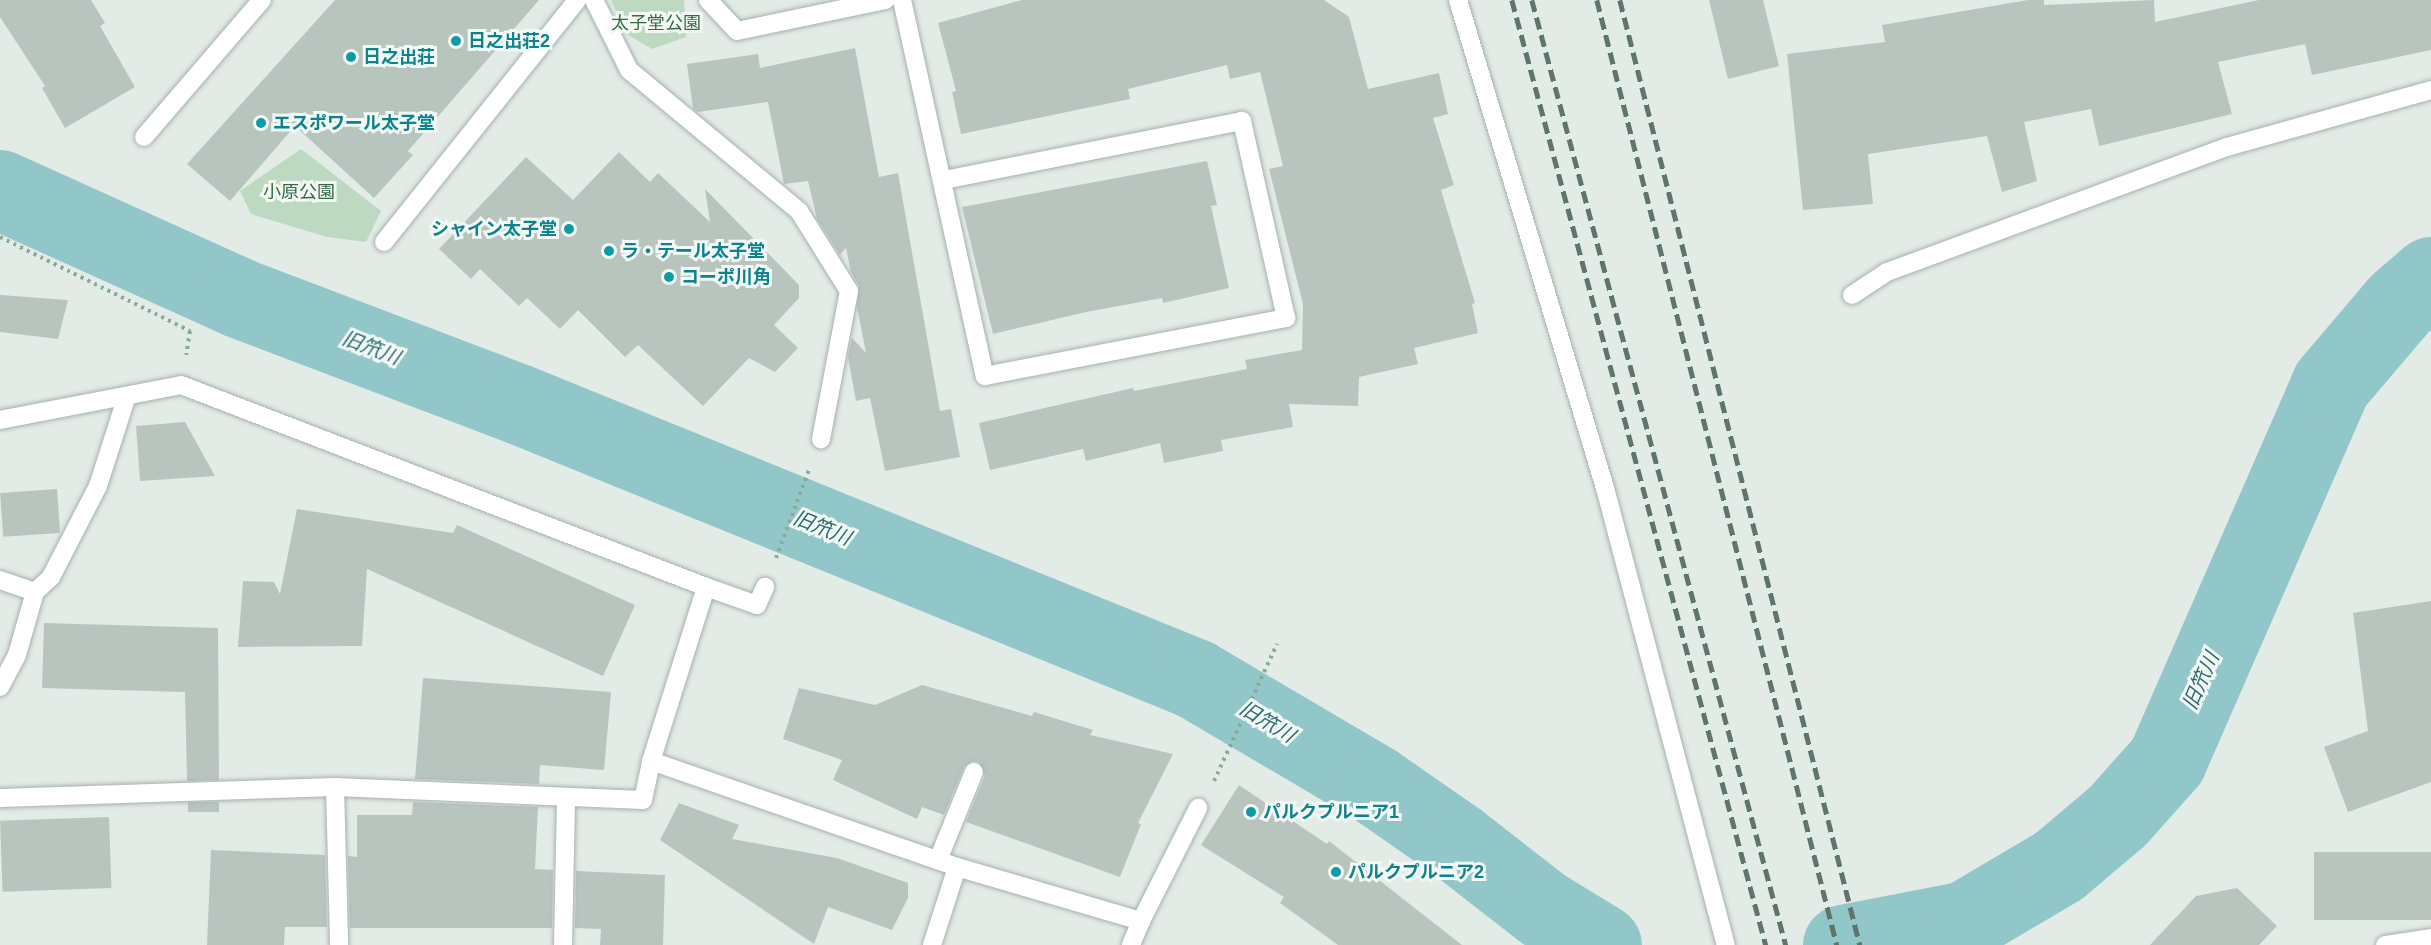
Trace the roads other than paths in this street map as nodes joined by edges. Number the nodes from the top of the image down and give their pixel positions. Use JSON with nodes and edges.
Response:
{"nodes":[{"id":1,"x":262,"y":0,"type":"edge"},
{"id":2,"x":577,"y":0,"type":"edge"},
{"id":3,"x":594,"y":0,"type":"edge"},
{"id":4,"x":708,"y":0,"type":"edge"},
{"id":5,"x":886,"y":0,"type":"edge"},
{"id":6,"x":902,"y":0,"type":"edge"},
{"id":7,"x":1458,"y":0,"type":"edge"},
{"id":8,"x":2431,"y":90,"type":"edge"},
{"id":9,"x":144,"y":137,"type":"dead end"},
{"id":10,"x":944,"y":180,"type":"junction"},
{"id":11,"x":384,"y":242,"type":"dead end"},
{"id":12,"x":1852,"y":295,"type":"dead end"},
{"id":13,"x":126,"y":399,"type":"junction"},
{"id":14,"x":0,"y":420,"type":"edge"},
{"id":15,"x":821,"y":439,"type":"road end"},
{"id":16,"x":0,"y":580,"type":"edge"},
{"id":17,"x":706,"y":587,"type":"junction"},
{"id":18,"x":765,"y":587,"type":"road end"},
{"id":19,"x":35,"y":592,"type":"junction"},
{"id":20,"x":0,"y":687,"type":"edge"},
{"id":21,"x":651,"y":761,"type":"junction"},
{"id":22,"x":974,"y":772,"type":"dead end"},
{"id":23,"x":335,"y":787,"type":"junction"},
{"id":24,"x":0,"y":798,"type":"edge"},
{"id":25,"x":566,"y":800,"type":"junction"},
{"id":26,"x":1198,"y":808,"type":"dead end"},
{"id":27,"x":938,"y":860,"type":"junction"},
{"id":28,"x":957,"y":867,"type":"junction"},
{"id":29,"x":1141,"y":921,"type":"junction"},
{"id":30,"x":2431,"y":938,"type":"edge"},
{"id":31,"x":339,"y":945,"type":"edge"},
{"id":32,"x":563,"y":945,"type":"edge"},
{"id":33,"x":932,"y":945,"type":"edge"},
{"id":34,"x":1131,"y":945,"type":"edge"},
{"id":35,"x":1726,"y":945,"type":"edge"},
{"id":36,"x":2385,"y":945,"type":"edge"}],
"edges":[{"from":1,"to":9,"type":"street"},
{"from":2,"to":11,"type":"street"},
{"from":3,"to":15,"type":"street"},
{"from":4,"to":5,"type":"street"},
{"from":6,"to":10,"type":"street"},
{"from":7,"to":35,"type":"street"},
{"from":8,"to":12,"type":"street"},
{"from":10,"to":10,"type":"street"},
{"from":13,"to":14,"type":"street"},
{"from":13,"to":17,"type":"street"},
{"from":13,"to":19,"type":"street"},
{"from":16,"to":19,"type":"street"},
{"from":17,"to":18,"type":"street"},
{"from":17,"to":21,"type":"street"},
{"from":19,"to":20,"type":"street"},
{"from":21,"to":25,"type":"street"},
{"from":21,"to":27,"type":"street"},
{"from":22,"to":27,"type":"street"},
{"from":23,"to":24,"type":"street"},
{"from":23,"to":25,"type":"street"},
{"from":23,"to":31,"type":"street"},
{"from":25,"to":32,"type":"street"},
{"from":26,"to":29,"type":"street"},
{"from":27,"to":28,"type":"street"},
{"from":28,"to":29,"type":"street"},
{"from":28,"to":33,"type":"street"},
{"from":29,"to":34,"type":"street"},
{"from":30,"to":36,"type":"street"}]}
